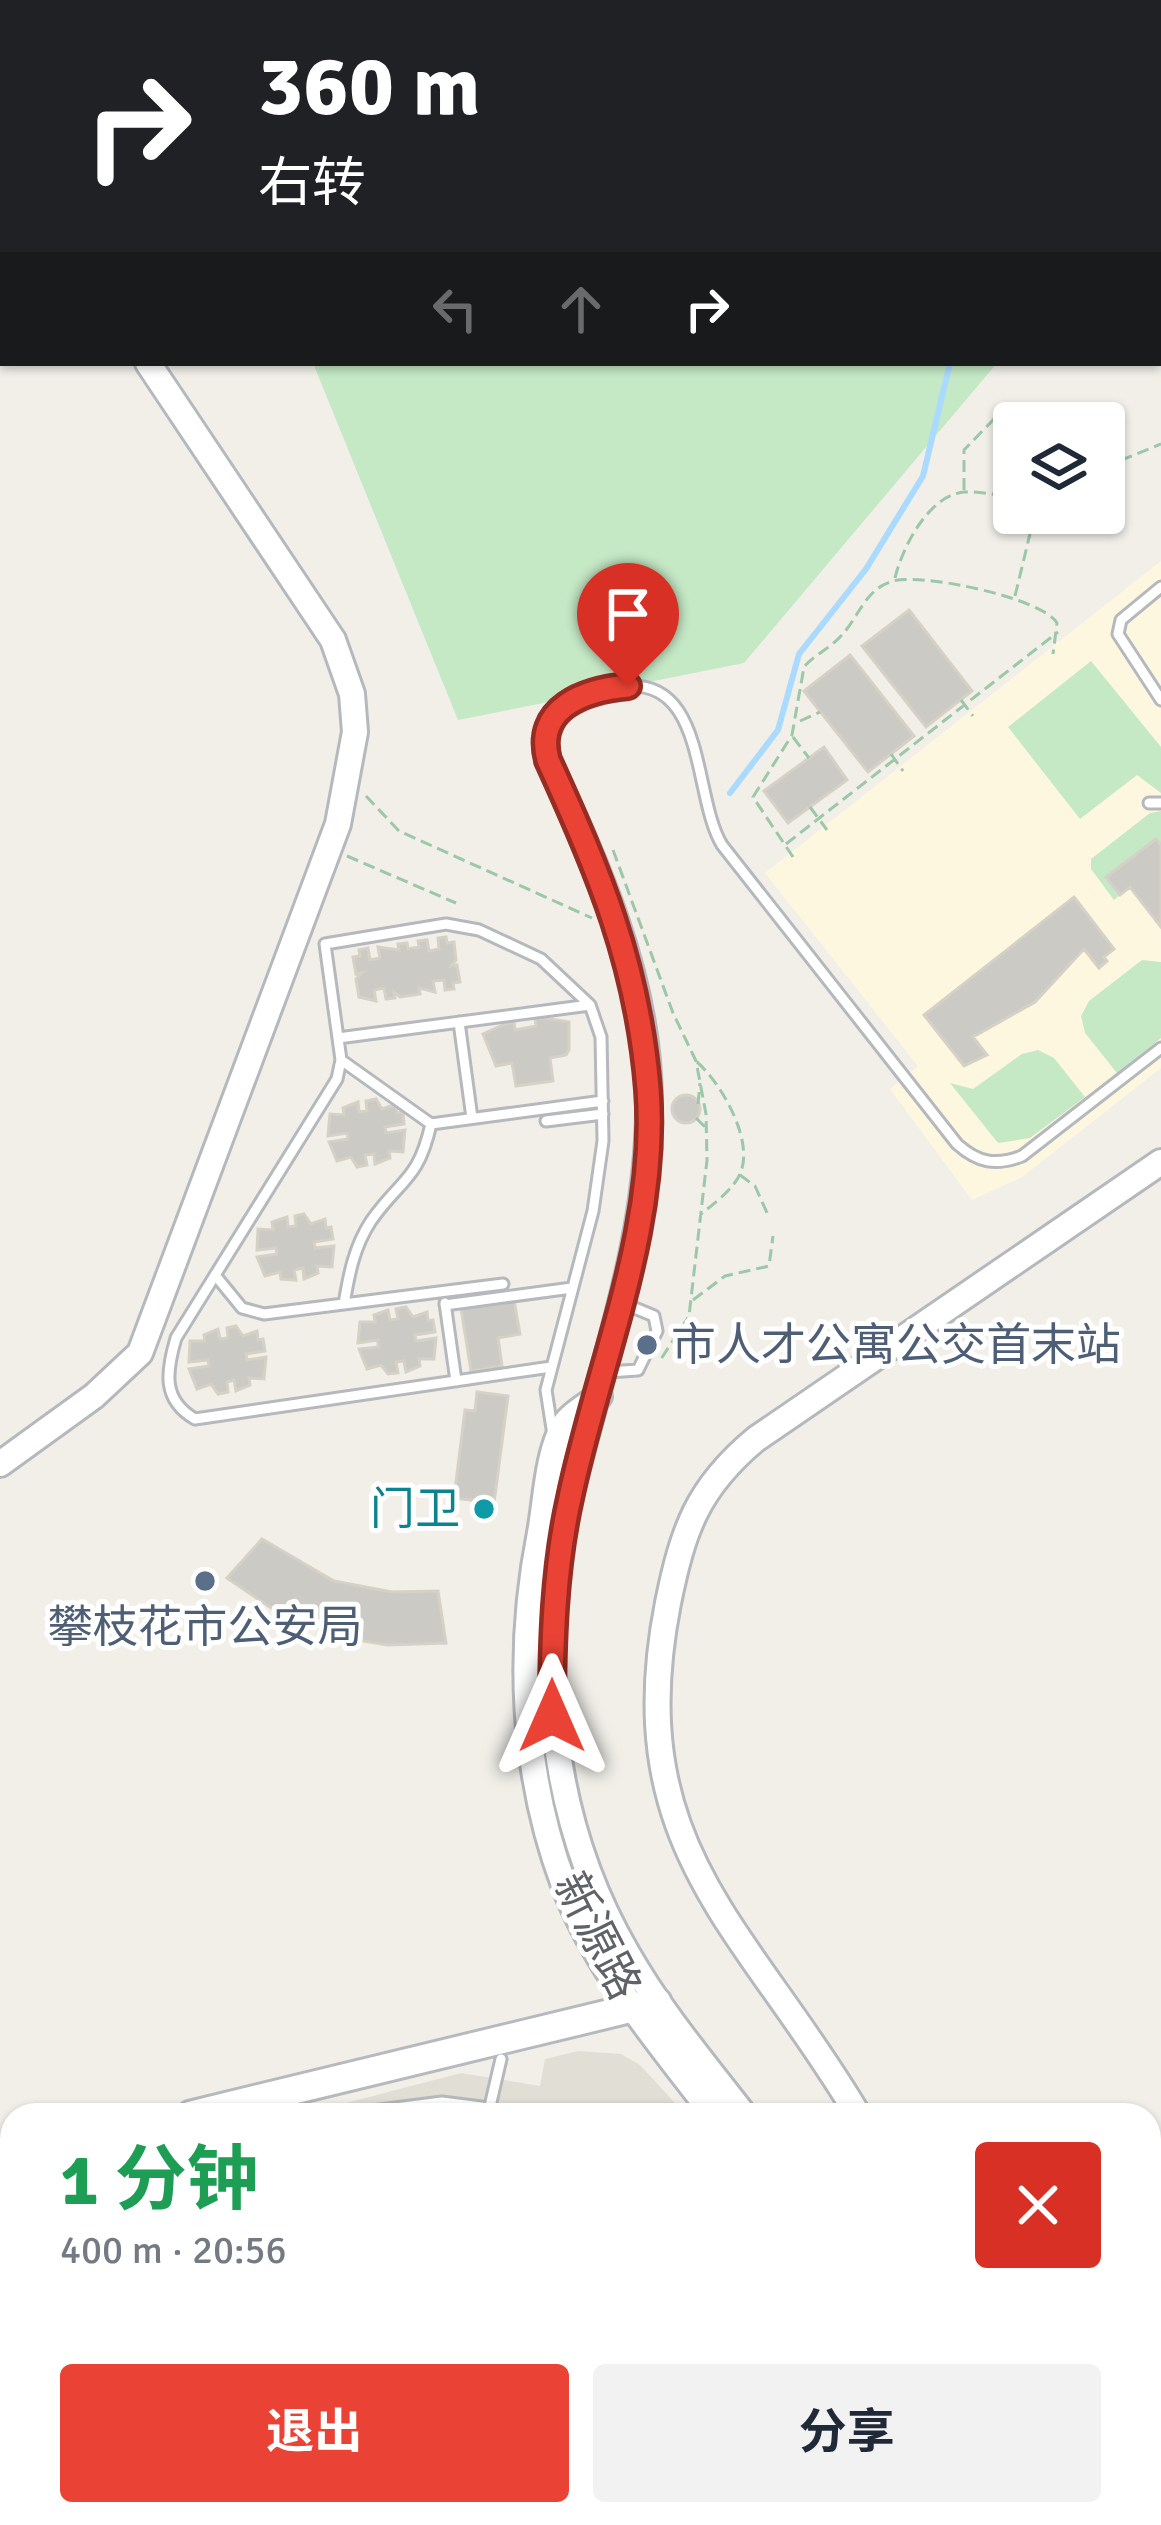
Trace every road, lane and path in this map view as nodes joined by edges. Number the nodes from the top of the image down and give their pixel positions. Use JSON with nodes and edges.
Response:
{"nodes":[{"id":1,"x":150,"y":366,"type":"edge"},
{"id":2,"x":993,"y":420,"type":"edge"},
{"id":3,"x":1161,"y":444,"type":"edge"},
{"id":4,"x":1125,"y":459,"type":"edge"},
{"id":5,"x":964,"y":492,"type":"junction"},
{"id":6,"x":993,"y":495,"type":"edge"},
{"id":7,"x":1030,"y":534,"type":"edge"},
{"id":8,"x":895,"y":580,"type":"junction"},
{"id":9,"x":1161,"y":587,"type":"edge"},
{"id":10,"x":1015,"y":598,"type":"junction"},
{"id":11,"x":1059,"y":631,"type":"junction"},
{"id":12,"x":1052,"y":654,"type":"dead end"},
{"id":13,"x":1160,"y":696,"type":"edge"},
{"id":14,"x":962,"y":703,"type":"junction"},
{"id":15,"x":820,"y":712,"type":"dead end"},
{"id":16,"x":973,"y":716,"type":"dead end"},
{"id":17,"x":796,"y":723,"type":"junction"},
{"id":18,"x":792,"y":735,"type":"junction"},
{"id":19,"x":893,"y":757,"type":"junction"},
{"id":20,"x":808,"y":758,"type":"dead end"},
{"id":21,"x":548,"y":760,"type":"joint"},
{"id":22,"x":903,"y":771,"type":"dead end"},
{"id":23,"x":352,"y":772,"type":"junction"},
{"id":24,"x":810,"y":807,"type":"dead end"},
{"id":25,"x":818,"y":818,"type":"junction"},
{"id":26,"x":827,"y":830,"type":"dead end"},
{"id":27,"x":785,"y":845,"type":"junction"},
{"id":28,"x":329,"y":849,"type":"junction"},
{"id":29,"x":793,"y":856,"type":"dead end"},
{"id":30,"x":456,"y":903,"type":"dead end"},
{"id":31,"x":622,"y":931,"type":"junction"},
{"id":32,"x":590,"y":1005,"type":"junction"},
{"id":33,"x":458,"y":1022,"type":"junction"},
{"id":34,"x":338,"y":1039,"type":"junction"},
{"id":35,"x":1161,"y":1048,"type":"edge"},
{"id":36,"x":341,"y":1060,"type":"junction"},
{"id":37,"x":696,"y":1061,"type":"dead end"},
{"id":38,"x":700,"y":1082,"type":"dead end"},
{"id":39,"x":603,"y":1101,"type":"junction"},
{"id":40,"x":698,"y":1103,"type":"dead end"},
{"id":41,"x":603,"y":1114,"type":"junction"},
{"id":42,"x":472,"y":1118,"type":"junction"},
{"id":43,"x":696,"y":1118,"type":"dead end"},
{"id":44,"x":546,"y":1121,"type":"dead end"},
{"id":45,"x":431,"y":1124,"type":"junction"},
{"id":46,"x":706,"y":1128,"type":"dead end"},
{"id":47,"x":1161,"y":1162,"type":"edge"},
{"id":48,"x":740,"y":1175,"type":"junction"},
{"id":49,"x":768,"y":1215,"type":"dead end"},
{"id":50,"x":698,"y":1216,"type":"dead end"},
{"id":51,"x":772,"y":1236,"type":"dead end"},
{"id":52,"x":215,"y":1275,"type":"junction"},
{"id":53,"x":503,"y":1284,"type":"dead end"},
{"id":54,"x":572,"y":1288,"type":"junction"},
{"id":55,"x":443,"y":1292,"type":"junction"},
{"id":56,"x":692,"y":1301,"type":"dead end"},
{"id":57,"x":622,"y":1303,"type":"junction"},
{"id":58,"x":344,"y":1304,"type":"junction"},
{"id":59,"x":445,"y":1305,"type":"junction"},
{"id":60,"x":551,"y":1367,"type":"junction"},
{"id":61,"x":456,"y":1381,"type":"junction"},
{"id":62,"x":602,"y":1383,"type":"junction"},
{"id":63,"x":556,"y":1452,"type":"junction"},
{"id":64,"x":0,"y":1464,"type":"edge"},
{"id":65,"x":645,"y":2005,"type":"junction"},
{"id":66,"x":501,"y":2059,"type":"dead end"},
{"id":67,"x":241,"y":2103,"type":"edge"},
{"id":68,"x":491,"y":2103,"type":"edge"},
{"id":69,"x":706,"y":2103,"type":"edge"},
{"id":70,"x":733,"y":2103,"type":"edge"},
{"id":71,"x":850,"y":2103,"type":"edge"}],
"edges":[{"from":1,"to":23,"type":"street"},
{"from":2,"to":5,"type":"path"},
{"from":3,"to":4,"type":"path"},
{"from":5,"to":6,"type":"path"},
{"from":5,"to":8,"type":"path"},
{"from":7,"to":10,"type":"path"},
{"from":8,"to":10,"type":"path"},
{"from":8,"to":17,"type":"path"},
{"from":9,"to":13,"type":"lane"},
{"from":10,"to":11,"type":"path"},
{"from":11,"to":12,"type":"path"},
{"from":11,"to":14,"type":"path"},
{"from":14,"to":16,"type":"path"},
{"from":14,"to":19,"type":"path"},
{"from":15,"to":17,"type":"path"},
{"from":17,"to":18,"type":"path"},
{"from":18,"to":20,"type":"path"},
{"from":18,"to":27,"type":"path"},
{"from":19,"to":22,"type":"path"},
{"from":19,"to":25,"type":"path"},
{"from":21,"to":31,"type":"street","name":"新源路"},
{"from":21,"to":35,"type":"lane"},
{"from":23,"to":28,"type":"street"},
{"from":23,"to":31,"type":"path"},
{"from":24,"to":25,"type":"path"},
{"from":25,"to":26,"type":"path"},
{"from":25,"to":27,"type":"path"},
{"from":27,"to":29,"type":"path"},
{"from":28,"to":30,"type":"path"},
{"from":28,"to":64,"type":"street"},
{"from":31,"to":57,"type":"street","name":"新源路"},
{"from":32,"to":33,"type":"lane"},
{"from":32,"to":34,"type":"lane"},
{"from":32,"to":39,"type":"lane"},
{"from":33,"to":34,"type":"lane"},
{"from":33,"to":42,"type":"lane"},
{"from":34,"to":36,"type":"lane"},
{"from":36,"to":45,"type":"lane"},
{"from":36,"to":52,"type":"lane"},
{"from":37,"to":48,"type":"path"},
{"from":38,"to":40,"type":"path"},
{"from":39,"to":41,"type":"lane"},
{"from":39,"to":42,"type":"lane"},
{"from":41,"to":44,"type":"lane"},
{"from":41,"to":54,"type":"lane"},
{"from":42,"to":45,"type":"lane"},
{"from":43,"to":46,"type":"path"},
{"from":45,"to":58,"type":"lane"},
{"from":47,"to":71,"type":"street"},
{"from":48,"to":49,"type":"path"},
{"from":48,"to":50,"type":"path"},
{"from":51,"to":56,"type":"path"},
{"from":52,"to":58,"type":"lane"},
{"from":52,"to":61,"type":"lane"},
{"from":53,"to":55,"type":"lane"},
{"from":54,"to":59,"type":"lane"},
{"from":54,"to":60,"type":"lane"},
{"from":55,"to":58,"type":"lane"},
{"from":55,"to":59,"type":"lane"},
{"from":57,"to":62,"type":"street","name":"新源路"},
{"from":57,"to":62,"type":"lane"},
{"from":59,"to":61,"type":"lane"},
{"from":60,"to":61,"type":"lane"},
{"from":60,"to":63,"type":"lane"},
{"from":62,"to":63,"type":"street","name":"新源路"},
{"from":62,"to":65,"type":"street","name":"新源路"},
{"from":63,"to":65,"type":"street","name":"新源路"},
{"from":65,"to":67,"type":"main road"},
{"from":65,"to":69,"type":"street","name":"新源路"},
{"from":65,"to":70,"type":"street","name":"新源路"},
{"from":66,"to":68,"type":"lane"}]}
